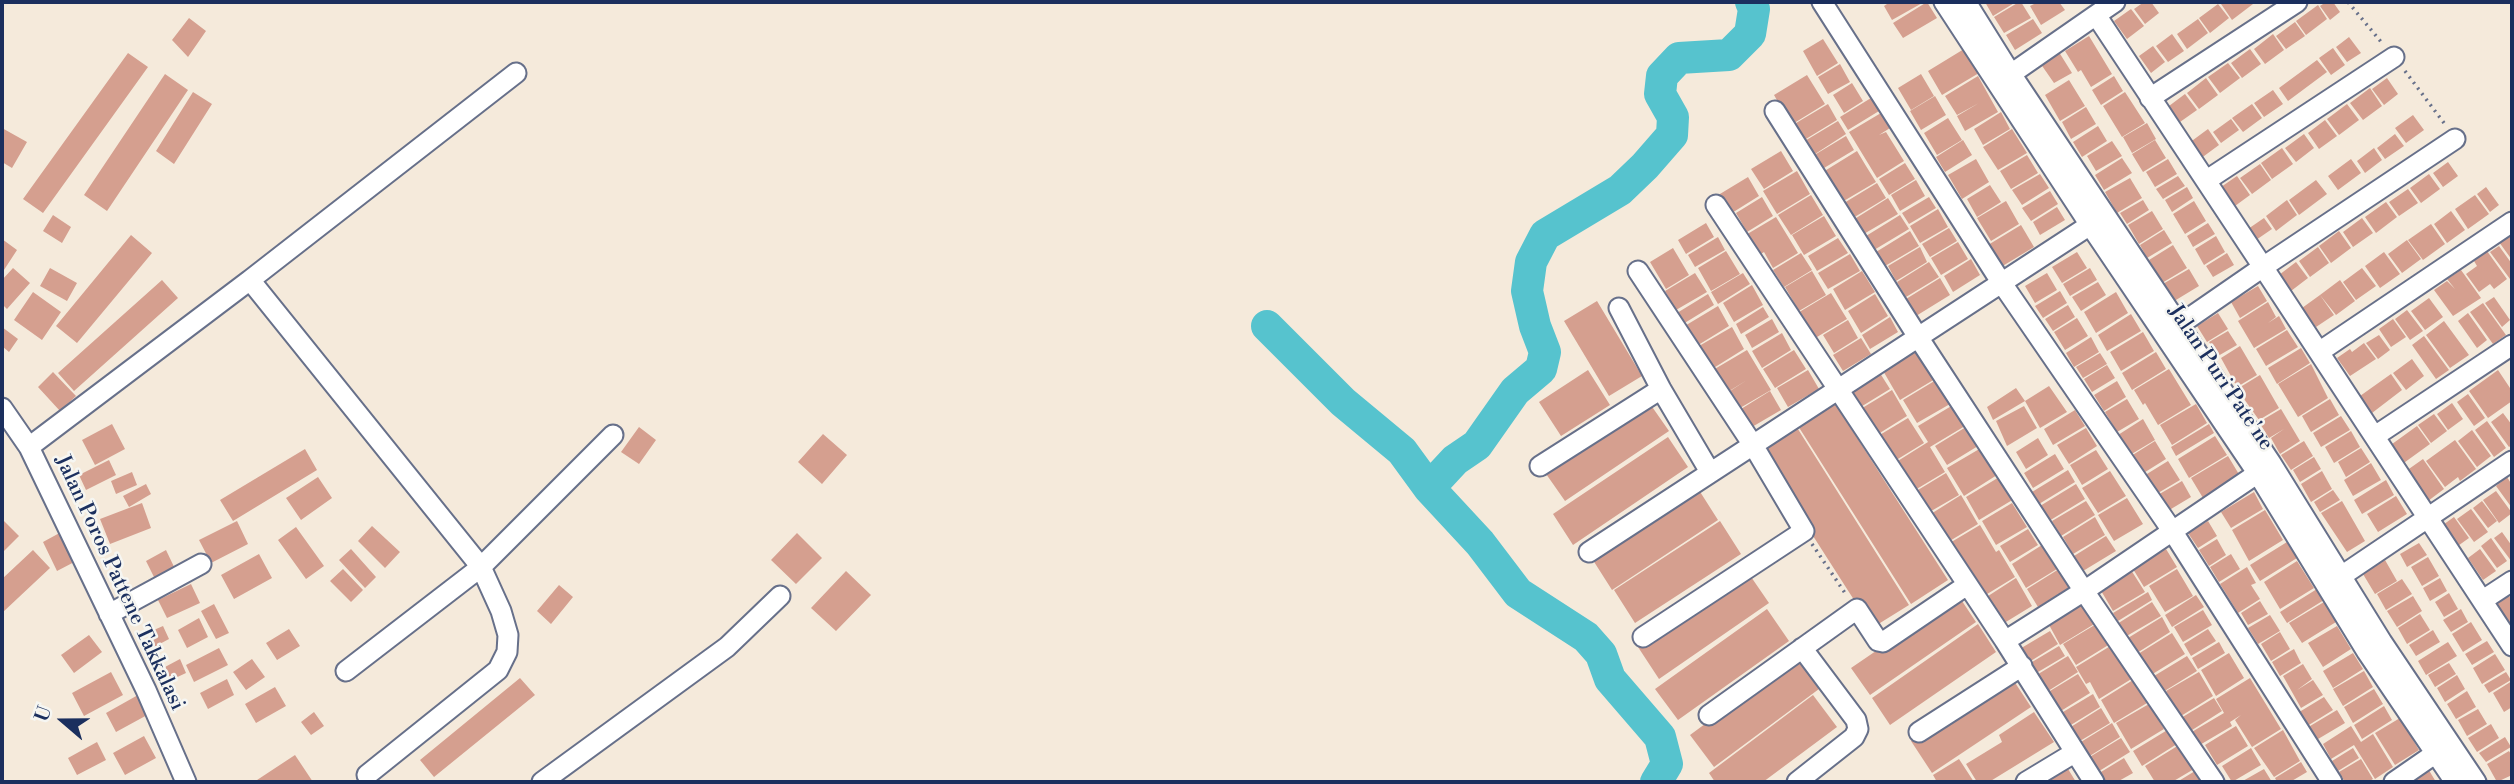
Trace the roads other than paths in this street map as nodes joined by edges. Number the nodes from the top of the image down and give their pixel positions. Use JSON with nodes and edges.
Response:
{"nodes":[{"id":1,"x":1822,"y":2,"type":"edge"},
{"id":2,"x":1944,"y":2,"type":"edge"},
{"id":3,"x":1966,"y":2,"type":"edge"},
{"id":4,"x":2115,"y":2,"type":"edge"},
{"id":5,"x":2297,"y":2,"type":"edge"},
{"id":6,"x":2096,"y":15,"type":"junction"},
{"id":7,"x":1978,"y":37,"type":"junction"},
{"id":8,"x":2394,"y":57,"type":"dead end"},
{"id":9,"x":516,"y":73,"type":"dead end"},
{"id":10,"x":2011,"y":74,"type":"junction"},
{"id":11,"x":2150,"y":98,"type":"junction"},
{"id":12,"x":1775,"y":111,"type":"dead end"},
{"id":13,"x":2455,"y":139,"type":"dead end"},
{"id":14,"x":2207,"y":180,"type":"junction"},
{"id":15,"x":1716,"y":205,"type":"dead end"},
{"id":16,"x":2512,"y":222,"type":"edge"},
{"id":17,"x":2090,"y":225,"type":"junction"},
{"id":18,"x":2263,"y":267,"type":"junction"},
{"id":19,"x":2130,"y":269,"type":"junction"},
{"id":20,"x":1638,"y":271,"type":"dead end"},
{"id":21,"x":250,"y":280,"type":"junction"},
{"id":22,"x":2001,"y":282,"type":"junction"},
{"id":23,"x":1619,"y":308,"type":"dead end"},
{"id":24,"x":2179,"y":325,"type":"junction"},
{"id":25,"x":1918,"y":337,"type":"junction"},
{"id":26,"x":2512,"y":345,"type":"edge"},
{"id":27,"x":2319,"y":352,"type":"junction"},
{"id":28,"x":1838,"y":388,"type":"junction"},
{"id":29,"x":1661,"y":389,"type":"junction"},
{"id":30,"x":2,"y":408,"type":"edge"},
{"id":31,"x":613,"y":435,"type":"dead end"},
{"id":32,"x":2375,"y":436,"type":"junction"},
{"id":33,"x":1753,"y":445,"type":"junction"},
{"id":34,"x":29,"y":447,"type":"junction"},
{"id":35,"x":2512,"y":461,"type":"edge"},
{"id":36,"x":1540,"y":466,"type":"dead end"},
{"id":37,"x":2264,"y":469,"type":"junction"},
{"id":38,"x":1710,"y":472,"type":"junction"},
{"id":39,"x":2428,"y":518,"type":"junction"},
{"id":40,"x":2173,"y":532,"type":"junction"},
{"id":41,"x":1589,"y":552,"type":"dead end"},
{"id":42,"x":201,"y":564,"type":"dead end"},
{"id":43,"x":481,"y":567,"type":"junction"},
{"id":44,"x":2334,"y":581,"type":"junction"},
{"id":45,"x":2512,"y":581,"type":"edge"},
{"id":46,"x":1967,"y":585,"type":"junction"},
{"id":47,"x":2084,"y":591,"type":"junction"},
{"id":48,"x":780,"y":596,"type":"dead end"},
{"id":49,"x":2483,"y":600,"type":"junction"},
{"id":50,"x":109,"y":614,"type":"junction"},
{"id":51,"x":1643,"y":637,"type":"dead end"},
{"id":52,"x":2005,"y":640,"type":"junction"},
{"id":53,"x":2512,"y":646,"type":"edge"},
{"id":54,"x":1802,"y":648,"type":"junction"},
{"id":55,"x":2022,"y":666,"type":"junction"},
{"id":56,"x":346,"y":671,"type":"dead end"},
{"id":57,"x":1709,"y":715,"type":"dead end"},
{"id":58,"x":1919,"y":732,"type":"dead end"},
{"id":59,"x":2074,"y":752,"type":"junction"},
{"id":60,"x":2436,"y":753,"type":"junction"},
{"id":61,"x":367,"y":775,"type":"dead end"},
{"id":62,"x":186,"y":782,"type":"edge"},
{"id":63,"x":542,"y":782,"type":"edge"},
{"id":64,"x":1797,"y":782,"type":"edge"},
{"id":65,"x":2026,"y":782,"type":"edge"},
{"id":66,"x":2094,"y":782,"type":"edge"},
{"id":67,"x":2214,"y":782,"type":"edge"},
{"id":68,"x":2332,"y":782,"type":"edge"},
{"id":69,"x":2394,"y":782,"type":"edge"},
{"id":70,"x":2455,"y":782,"type":"edge"},
{"id":71,"x":2476,"y":782,"type":"edge"}],
"edges":[{"from":1,"to":22,"type":"street"},
{"from":2,"to":7,"type":"street","name":"Jalan Puri Pate'ne"},
{"from":3,"to":7,"type":"street","name":"Jalan Puri Pate'ne"},
{"from":4,"to":6,"type":"street"},
{"from":5,"to":11,"type":"street"},
{"from":6,"to":10,"type":"street"},
{"from":6,"to":11,"type":"street"},
{"from":7,"to":10,"type":"street","name":"Jalan Puri Pate'ne"},
{"from":7,"to":17,"type":"street","name":"Jalan Puri Pate'ne"},
{"from":8,"to":14,"type":"street"},
{"from":9,"to":21,"type":"street"},
{"from":10,"to":19,"type":"street","name":"Jalan Puri Pate'ne"},
{"from":11,"to":14,"type":"street"},
{"from":12,"to":25,"type":"street"},
{"from":13,"to":18,"type":"street"},
{"from":14,"to":18,"type":"street"},
{"from":15,"to":28,"type":"street"},
{"from":16,"to":27,"type":"street"},
{"from":17,"to":19,"type":"street","name":"Jalan Puri Pate'ne"},
{"from":17,"to":22,"type":"street"},
{"from":18,"to":24,"type":"street"},
{"from":18,"to":27,"type":"street"},
{"from":19,"to":24,"type":"street","name":"Jalan Puri Pate'ne"},
{"from":19,"to":37,"type":"street","name":"Jalan Puri Pate'ne"},
{"from":20,"to":33,"type":"street"},
{"from":21,"to":34,"type":"street"},
{"from":21,"to":43,"type":"street"},
{"from":22,"to":25,"type":"street"},
{"from":22,"to":40,"type":"street"},
{"from":23,"to":29,"type":"street"},
{"from":24,"to":37,"type":"street","name":"Jalan Puri Pate'ne"},
{"from":25,"to":28,"type":"street"},
{"from":25,"to":47,"type":"street"},
{"from":26,"to":32,"type":"street"},
{"from":27,"to":32,"type":"street"},
{"from":28,"to":33,"type":"street"},
{"from":28,"to":46,"type":"street"},
{"from":29,"to":36,"type":"street"},
{"from":29,"to":38,"type":"street"},
{"from":30,"to":34,"type":"street","name":"Jalan Poros Pattene Takkalasi"},
{"from":31,"to":43,"type":"street"},
{"from":32,"to":39,"type":"street"},
{"from":33,"to":38,"type":"street"},
{"from":33,"to":51,"type":"street"},
{"from":34,"to":50,"type":"street","name":"Jalan Poros Pattene Takkalasi"},
{"from":35,"to":39,"type":"street"},
{"from":37,"to":40,"type":"street"},
{"from":37,"to":44,"type":"street","name":"Jalan Puri Pate'ne"},
{"from":38,"to":41,"type":"street"},
{"from":39,"to":44,"type":"street"},
{"from":39,"to":49,"type":"street"},
{"from":40,"to":47,"type":"street"},
{"from":40,"to":68,"type":"street"},
{"from":42,"to":50,"type":"street"},
{"from":43,"to":56,"type":"street"},
{"from":43,"to":61,"type":"street"},
{"from":44,"to":60,"type":"street","name":"Jalan Puri Pate'ne"},
{"from":44,"to":71,"type":"street","name":"Jalan Puri Pate'ne"},
{"from":45,"to":49,"type":"street"},
{"from":46,"to":52,"type":"street"},
{"from":46,"to":54,"type":"street"},
{"from":47,"to":52,"type":"street"},
{"from":47,"to":67,"type":"street"},
{"from":48,"to":63,"type":"street"},
{"from":49,"to":53,"type":"street"},
{"from":50,"to":62,"type":"street","name":"Jalan Poros Pattene Takkalasi"},
{"from":52,"to":55,"type":"street"},
{"from":54,"to":57,"type":"street"},
{"from":54,"to":64,"type":"street"},
{"from":55,"to":58,"type":"street"},
{"from":55,"to":59,"type":"street"},
{"from":59,"to":65,"type":"street"},
{"from":59,"to":66,"type":"street"},
{"from":60,"to":69,"type":"street"},
{"from":60,"to":70,"type":"street","name":"Jalan Puri Pate'ne"}]}
